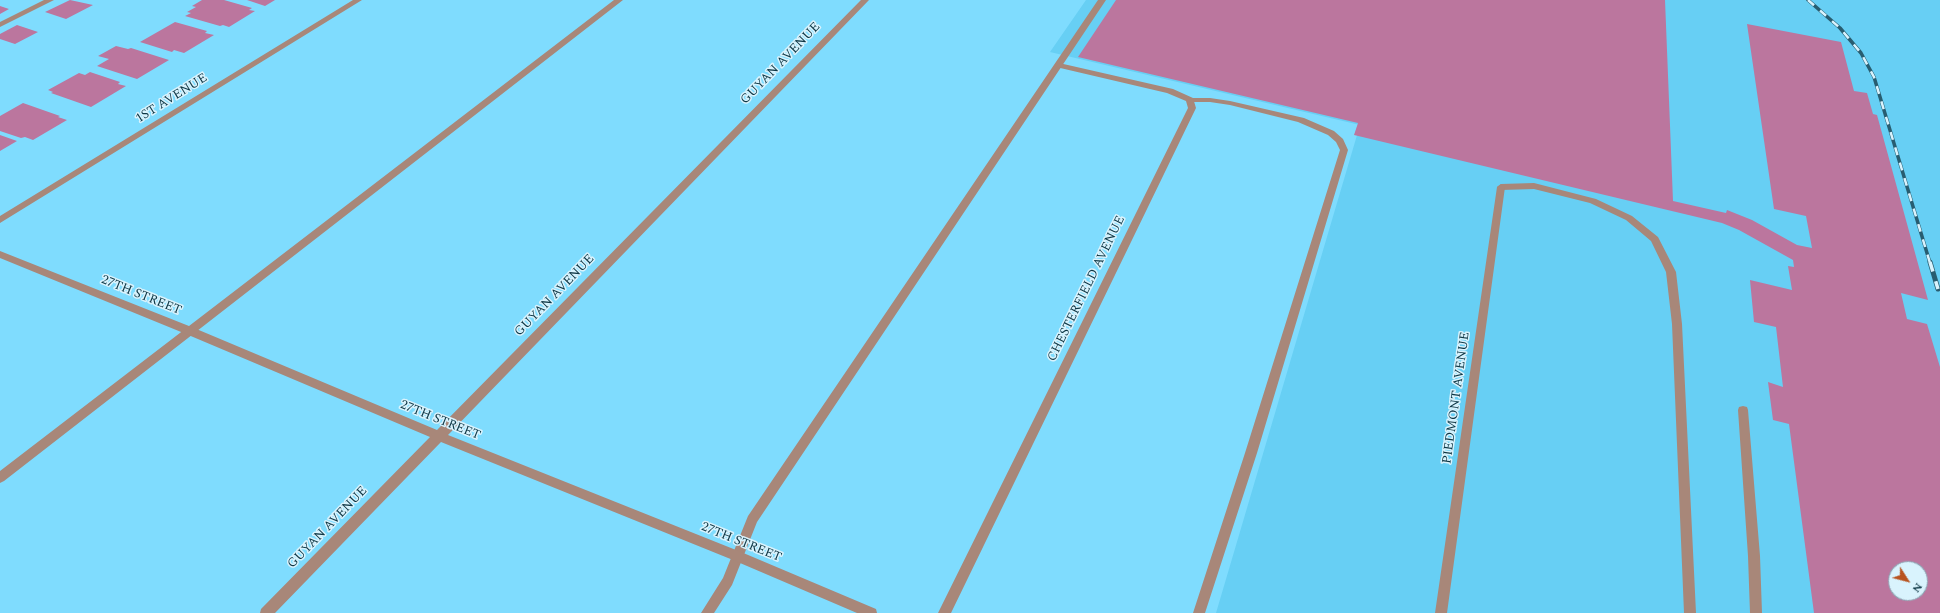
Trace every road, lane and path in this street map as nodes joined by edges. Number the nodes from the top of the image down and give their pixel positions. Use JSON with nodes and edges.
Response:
{"nodes":[{"id":1,"x":50,"y":0,"type":"edge"},
{"id":2,"x":358,"y":0,"type":"edge"},
{"id":3,"x":619,"y":0,"type":"edge"},
{"id":4,"x":865,"y":0,"type":"edge"},
{"id":5,"x":1102,"y":0,"type":"edge"},
{"id":6,"x":0,"y":25,"type":"edge"},
{"id":7,"x":1059,"y":65,"type":"junction"},
{"id":8,"x":1190,"y":100,"type":"junction"},
{"id":9,"x":0,"y":220,"type":"edge"},
{"id":10,"x":0,"y":254,"type":"edge"},
{"id":11,"x":190,"y":331,"type":"junction"},
{"id":12,"x":1743,"y":410,"type":"dead end"},
{"id":13,"x":439,"y":436,"type":"junction"},
{"id":14,"x":0,"y":478,"type":"edge"},
{"id":15,"x":737,"y":556,"type":"junction"},
{"id":16,"x":266,"y":613,"type":"edge"},
{"id":17,"x":707,"y":613,"type":"edge"},
{"id":18,"x":871,"y":613,"type":"edge"},
{"id":19,"x":944,"y":613,"type":"edge"},
{"id":20,"x":1199,"y":613,"type":"edge"},
{"id":21,"x":1442,"y":613,"type":"edge"},
{"id":22,"x":1690,"y":613,"type":"edge"},
{"id":23,"x":1756,"y":613,"type":"edge"}],
"edges":[{"from":1,"to":6,"type":"street"},
{"from":2,"to":9,"type":"street","name":"1ST AVENUE"},
{"from":3,"to":11,"type":"street"},
{"from":4,"to":13,"type":"street","name":"GUYAN AVENUE"},
{"from":5,"to":7,"type":"street"},
{"from":7,"to":8,"type":"street"},
{"from":7,"to":15,"type":"street"},
{"from":8,"to":19,"type":"street","name":"CHESTERFIELD AVENUE"},
{"from":8,"to":20,"type":"street"},
{"from":10,"to":11,"type":"street","name":"27TH STREET"},
{"from":11,"to":13,"type":"street","name":"27TH STREET"},
{"from":11,"to":14,"type":"street"},
{"from":12,"to":23,"type":"street"},
{"from":13,"to":15,"type":"street","name":"27TH STREET"},
{"from":13,"to":16,"type":"street","name":"GUYAN AVENUE"},
{"from":15,"to":17,"type":"street"},
{"from":15,"to":18,"type":"street","name":"27TH STREET"},
{"from":21,"to":22,"type":"street","name":"PIEDMONT AVENUE"}]}
